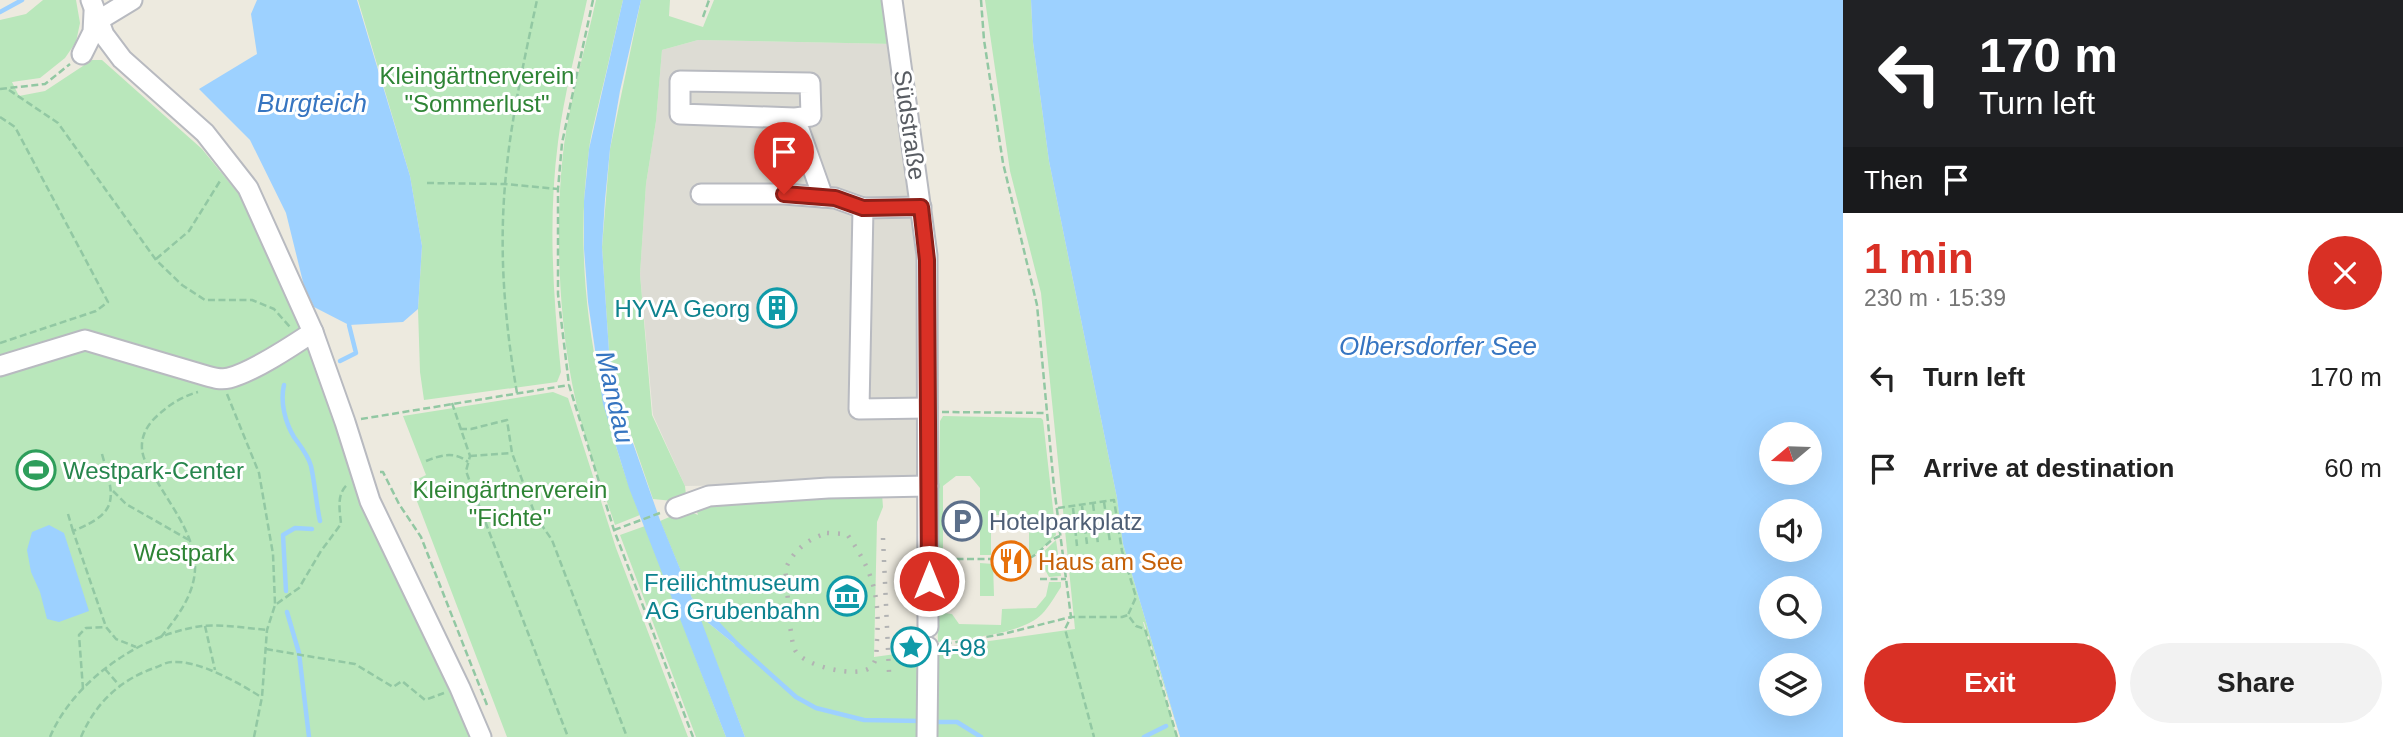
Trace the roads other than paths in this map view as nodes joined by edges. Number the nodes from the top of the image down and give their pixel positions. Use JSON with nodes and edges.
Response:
{"nodes":[{"id":1,"x":132,"y":0,"type":"edge"},
{"id":2,"x":892,"y":0,"type":"edge"},
{"id":3,"x":95,"y":9,"type":"edge"},
{"id":4,"x":82,"y":54,"type":"road end"},
{"id":5,"x":795,"y":118,"type":"junction"},
{"id":6,"x":701,"y":194,"type":"dead end"},
{"id":7,"x":823,"y":197,"type":"junction"},
{"id":8,"x":921,"y":207,"type":"junction"},
{"id":9,"x":863,"y":208,"type":"junction"},
{"id":10,"x":299,"y":333,"type":"junction"},
{"id":11,"x":0,"y":366,"type":"edge"},
{"id":12,"x":927,"y":410,"type":"junction"},
{"id":13,"x":928,"y":486,"type":"junction"},
{"id":14,"x":676,"y":508,"type":"road end"},
{"id":15,"x":481,"y":737,"type":"edge"},
{"id":16,"x":927,"y":737,"type":"edge"}],
"edges":[{"from":1,"to":3,"type":"street"},
{"from":2,"to":8,"type":"street","name":"Südstraße"},
{"from":3,"to":4,"type":"street"},
{"from":3,"to":10,"type":"street"},
{"from":5,"to":5,"type":"street"},
{"from":5,"to":7,"type":"street"},
{"from":6,"to":7,"type":"street"},
{"from":7,"to":9,"type":"street"},
{"from":8,"to":9,"type":"street"},
{"from":8,"to":12,"type":"street","name":"Südstraße"},
{"from":9,"to":12,"type":"street"},
{"from":10,"to":11,"type":"street"},
{"from":10,"to":15,"type":"street"},
{"from":12,"to":13,"type":"street","name":"Südstraße"},
{"from":13,"to":14,"type":"street"},
{"from":13,"to":16,"type":"street","name":"Südstraße"}]}
